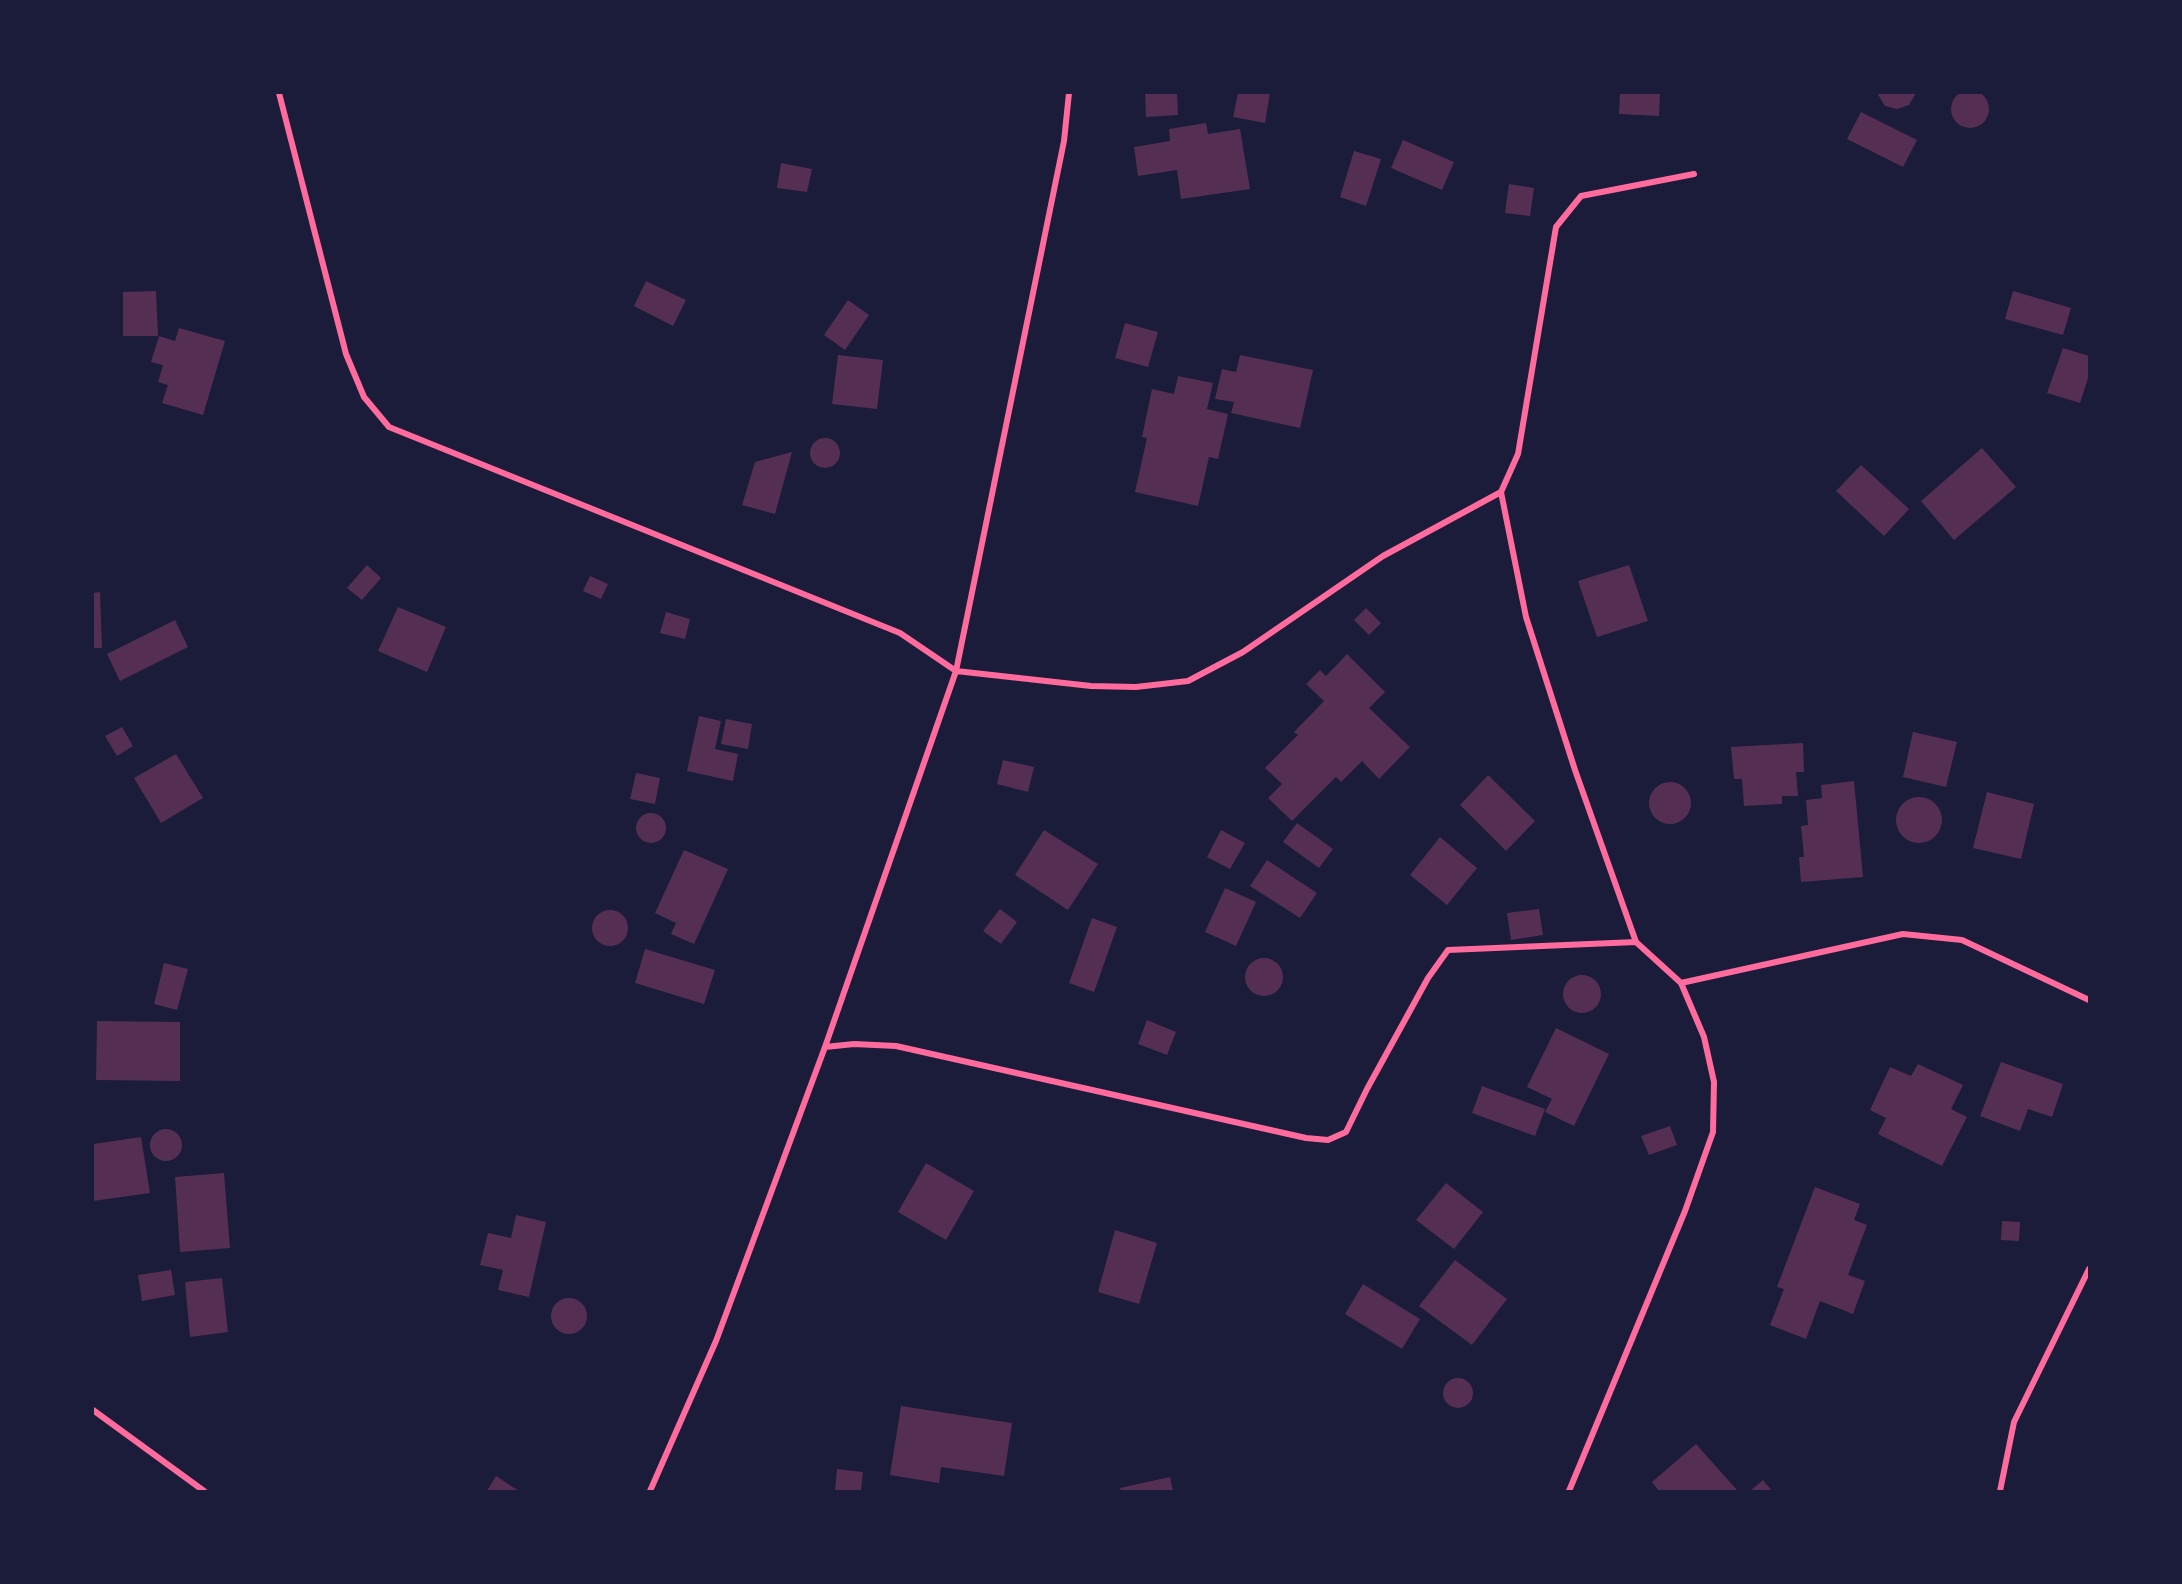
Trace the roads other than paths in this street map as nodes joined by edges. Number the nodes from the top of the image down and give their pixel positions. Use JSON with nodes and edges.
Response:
{"nodes":[{"id":1,"x":279,"y":93,"type":"edge"},
{"id":2,"x":1069,"y":93,"type":"edge"},
{"id":3,"x":1694,"y":174,"type":"dead end"},
{"id":4,"x":1501,"y":492,"type":"junction"},
{"id":5,"x":956,"y":671,"type":"junction"},
{"id":6,"x":1636,"y":942,"type":"junction"},
{"id":7,"x":1681,"y":983,"type":"junction"},
{"id":8,"x":2089,"y":1000,"type":"edge"},
{"id":9,"x":825,"y":1047,"type":"junction"},
{"id":10,"x":2089,"y":1269,"type":"edge"},
{"id":11,"x":93,"y":1410,"type":"edge"},
{"id":12,"x":204,"y":1491,"type":"edge"},
{"id":13,"x":650,"y":1491,"type":"edge"},
{"id":14,"x":1569,"y":1491,"type":"edge"},
{"id":15,"x":2000,"y":1491,"type":"edge"}],
"edges":[{"from":1,"to":5,"type":"street"},
{"from":2,"to":5,"type":"street"},
{"from":3,"to":4,"type":"street"},
{"from":4,"to":5,"type":"street"},
{"from":4,"to":6,"type":"street"},
{"from":5,"to":9,"type":"street"},
{"from":6,"to":7,"type":"street"},
{"from":6,"to":9,"type":"street"},
{"from":7,"to":8,"type":"street"},
{"from":7,"to":14,"type":"street"},
{"from":9,"to":13,"type":"street"},
{"from":10,"to":15,"type":"street"},
{"from":11,"to":12,"type":"street"}]}
